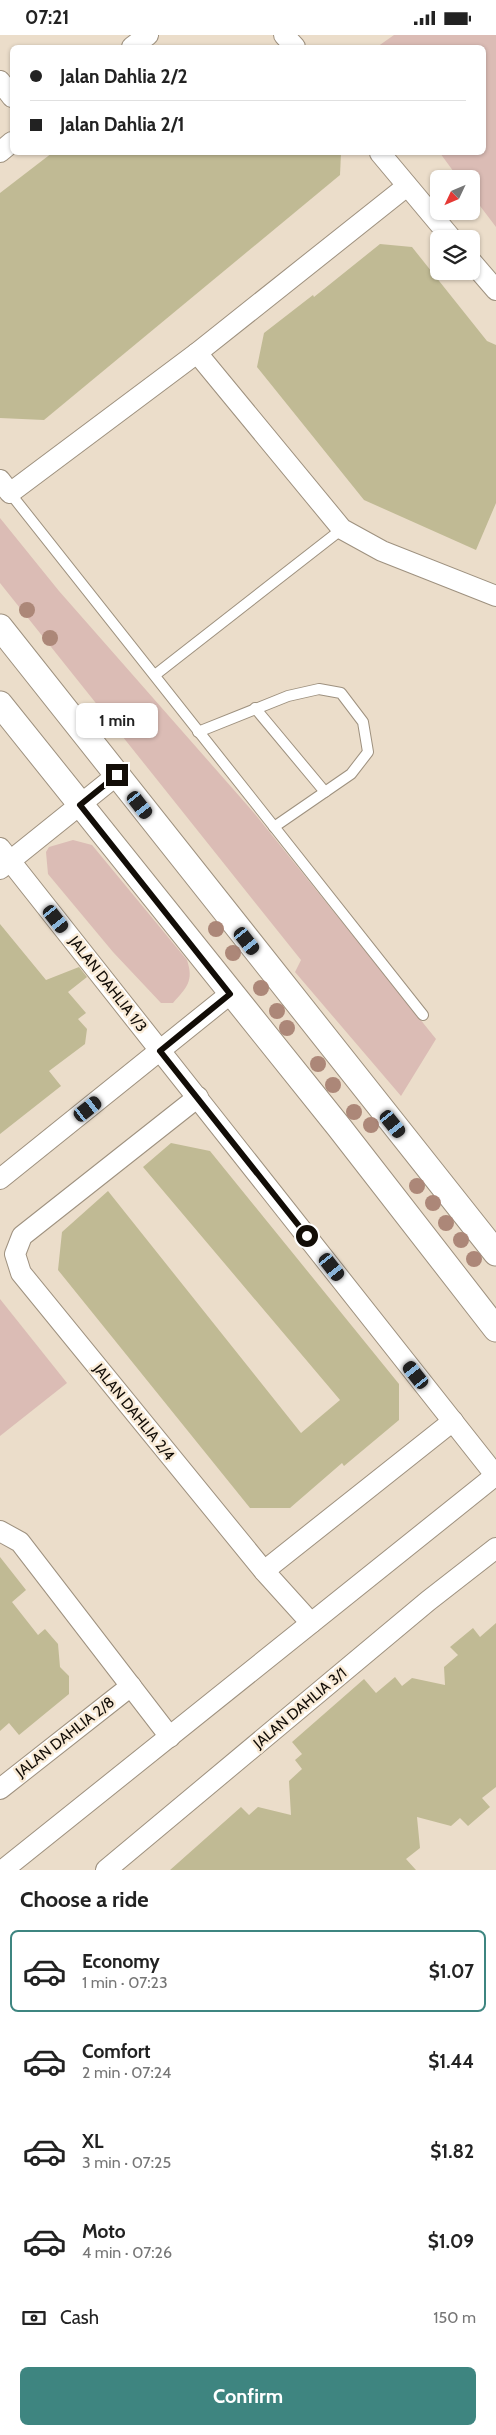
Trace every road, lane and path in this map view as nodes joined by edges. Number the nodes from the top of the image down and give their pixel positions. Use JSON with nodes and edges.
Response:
{"nodes":[{"id":1,"x":148,"y":35,"type":"edge"},
{"id":2,"x":284,"y":35,"type":"edge"},
{"id":3,"x":135,"y":45,"type":"edge"},
{"id":4,"x":293,"y":45,"type":"edge"},
{"id":5,"x":0,"y":81,"type":"edge"},
{"id":6,"x":10,"y":94,"type":"edge"},
{"id":7,"x":10,"y":144,"type":"edge"},
{"id":8,"x":0,"y":152,"type":"edge"},
{"id":9,"x":382,"y":155,"type":"edge"},
{"id":10,"x":407,"y":186,"type":"junction"},
{"id":11,"x":444,"y":230,"type":"edge"},
{"id":12,"x":480,"y":272,"type":"edge"},
{"id":13,"x":496,"y":291,"type":"edge"},
{"id":14,"x":197,"y":353,"type":"junction"},
{"id":15,"x":5,"y":486,"type":"edge"},
{"id":16,"x":342,"y":529,"type":"junction"},
{"id":17,"x":496,"y":596,"type":"edge"},
{"id":18,"x":0,"y":627,"type":"edge"},
{"id":19,"x":155,"y":675,"type":"junction"},
{"id":20,"x":0,"y":704,"type":"edge"},
{"id":21,"x":255,"y":708,"type":"junction"},
{"id":22,"x":198,"y":732,"type":"junction"},
{"id":23,"x":117,"y":775,"type":"junction"},
{"id":24,"x":325,"y":792,"type":"junction"},
{"id":25,"x":80,"y":805,"type":"junction"},
{"id":26,"x":274,"y":827,"type":"junction"},
{"id":27,"x":3,"y":859,"type":"edge"},
{"id":28,"x":230,"y":994,"type":"junction"},
{"id":29,"x":423,"y":1015,"type":"dead end"},
{"id":30,"x":160,"y":1051,"type":"junction"},
{"id":31,"x":198,"y":1097,"type":"junction"},
{"id":32,"x":0,"y":1179,"type":"edge"},
{"id":33,"x":496,"y":1253,"type":"edge"},
{"id":34,"x":496,"y":1329,"type":"edge"},
{"id":35,"x":453,"y":1421,"type":"junction"},
{"id":36,"x":496,"y":1476,"type":"edge"},
{"id":37,"x":0,"y":1531,"type":"edge"},
{"id":38,"x":496,"y":1548,"type":"edge"},
{"id":39,"x":264,"y":1571,"type":"junction"},
{"id":40,"x":311,"y":1623,"type":"junction"},
{"id":41,"x":131,"y":1686,"type":"junction"},
{"id":42,"x":170,"y":1737,"type":"junction"},
{"id":43,"x":0,"y":1789,"type":"edge"},
{"id":44,"x":3,"y":1870,"type":"edge"},
{"id":45,"x":106,"y":1870,"type":"edge"}],
"edges":[{"from":1,"to":3,"type":"street"},
{"from":2,"to":4,"type":"street"},
{"from":5,"to":6,"type":"street"},
{"from":7,"to":8,"type":"street"},
{"from":9,"to":10,"type":"street"},
{"from":10,"to":11,"type":"street"},
{"from":10,"to":14,"type":"street"},
{"from":12,"to":13,"type":"street"},
{"from":14,"to":15,"type":"street"},
{"from":14,"to":16,"type":"street"},
{"from":15,"to":19,"type":"lane"},
{"from":16,"to":17,"type":"street"},
{"from":16,"to":19,"type":"lane"},
{"from":18,"to":23,"type":"street"},
{"from":19,"to":22,"type":"lane"},
{"from":20,"to":25,"type":"street"},
{"from":21,"to":22,"type":"lane"},
{"from":21,"to":24,"type":"lane"},
{"from":21,"to":24,"type":"lane"},
{"from":22,"to":26,"type":"lane"},
{"from":23,"to":25,"type":"street"},
{"from":23,"to":33,"type":"street"},
{"from":24,"to":26,"type":"lane"},
{"from":25,"to":27,"type":"street"},
{"from":25,"to":28,"type":"street"},
{"from":26,"to":29,"type":"lane"},
{"from":27,"to":30,"type":"street","name":"JALAN DAHLIA 1/3"},
{"from":28,"to":30,"type":"street"},
{"from":28,"to":34,"type":"street"},
{"from":30,"to":31,"type":"street","name":"JALAN DAHLIA 1/3"},
{"from":30,"to":32,"type":"street"},
{"from":31,"to":35,"type":"street","name":"JALAN DAHLIA 1/3"},
{"from":31,"to":39,"type":"street","name":"JALAN DAHLIA 2/4"},
{"from":35,"to":36,"type":"street","name":"JALAN DAHLIA 1/3"},
{"from":35,"to":39,"type":"street"},
{"from":36,"to":40,"type":"street"},
{"from":37,"to":41,"type":"street"},
{"from":38,"to":45,"type":"street","name":"JALAN DAHLIA 3/1"},
{"from":39,"to":40,"type":"street","name":"JALAN DAHLIA 2/4"},
{"from":40,"to":42,"type":"street"},
{"from":41,"to":42,"type":"street"},
{"from":41,"to":43,"type":"street","name":"JALAN DAHLIA 2/8"},
{"from":42,"to":44,"type":"street"}]}
